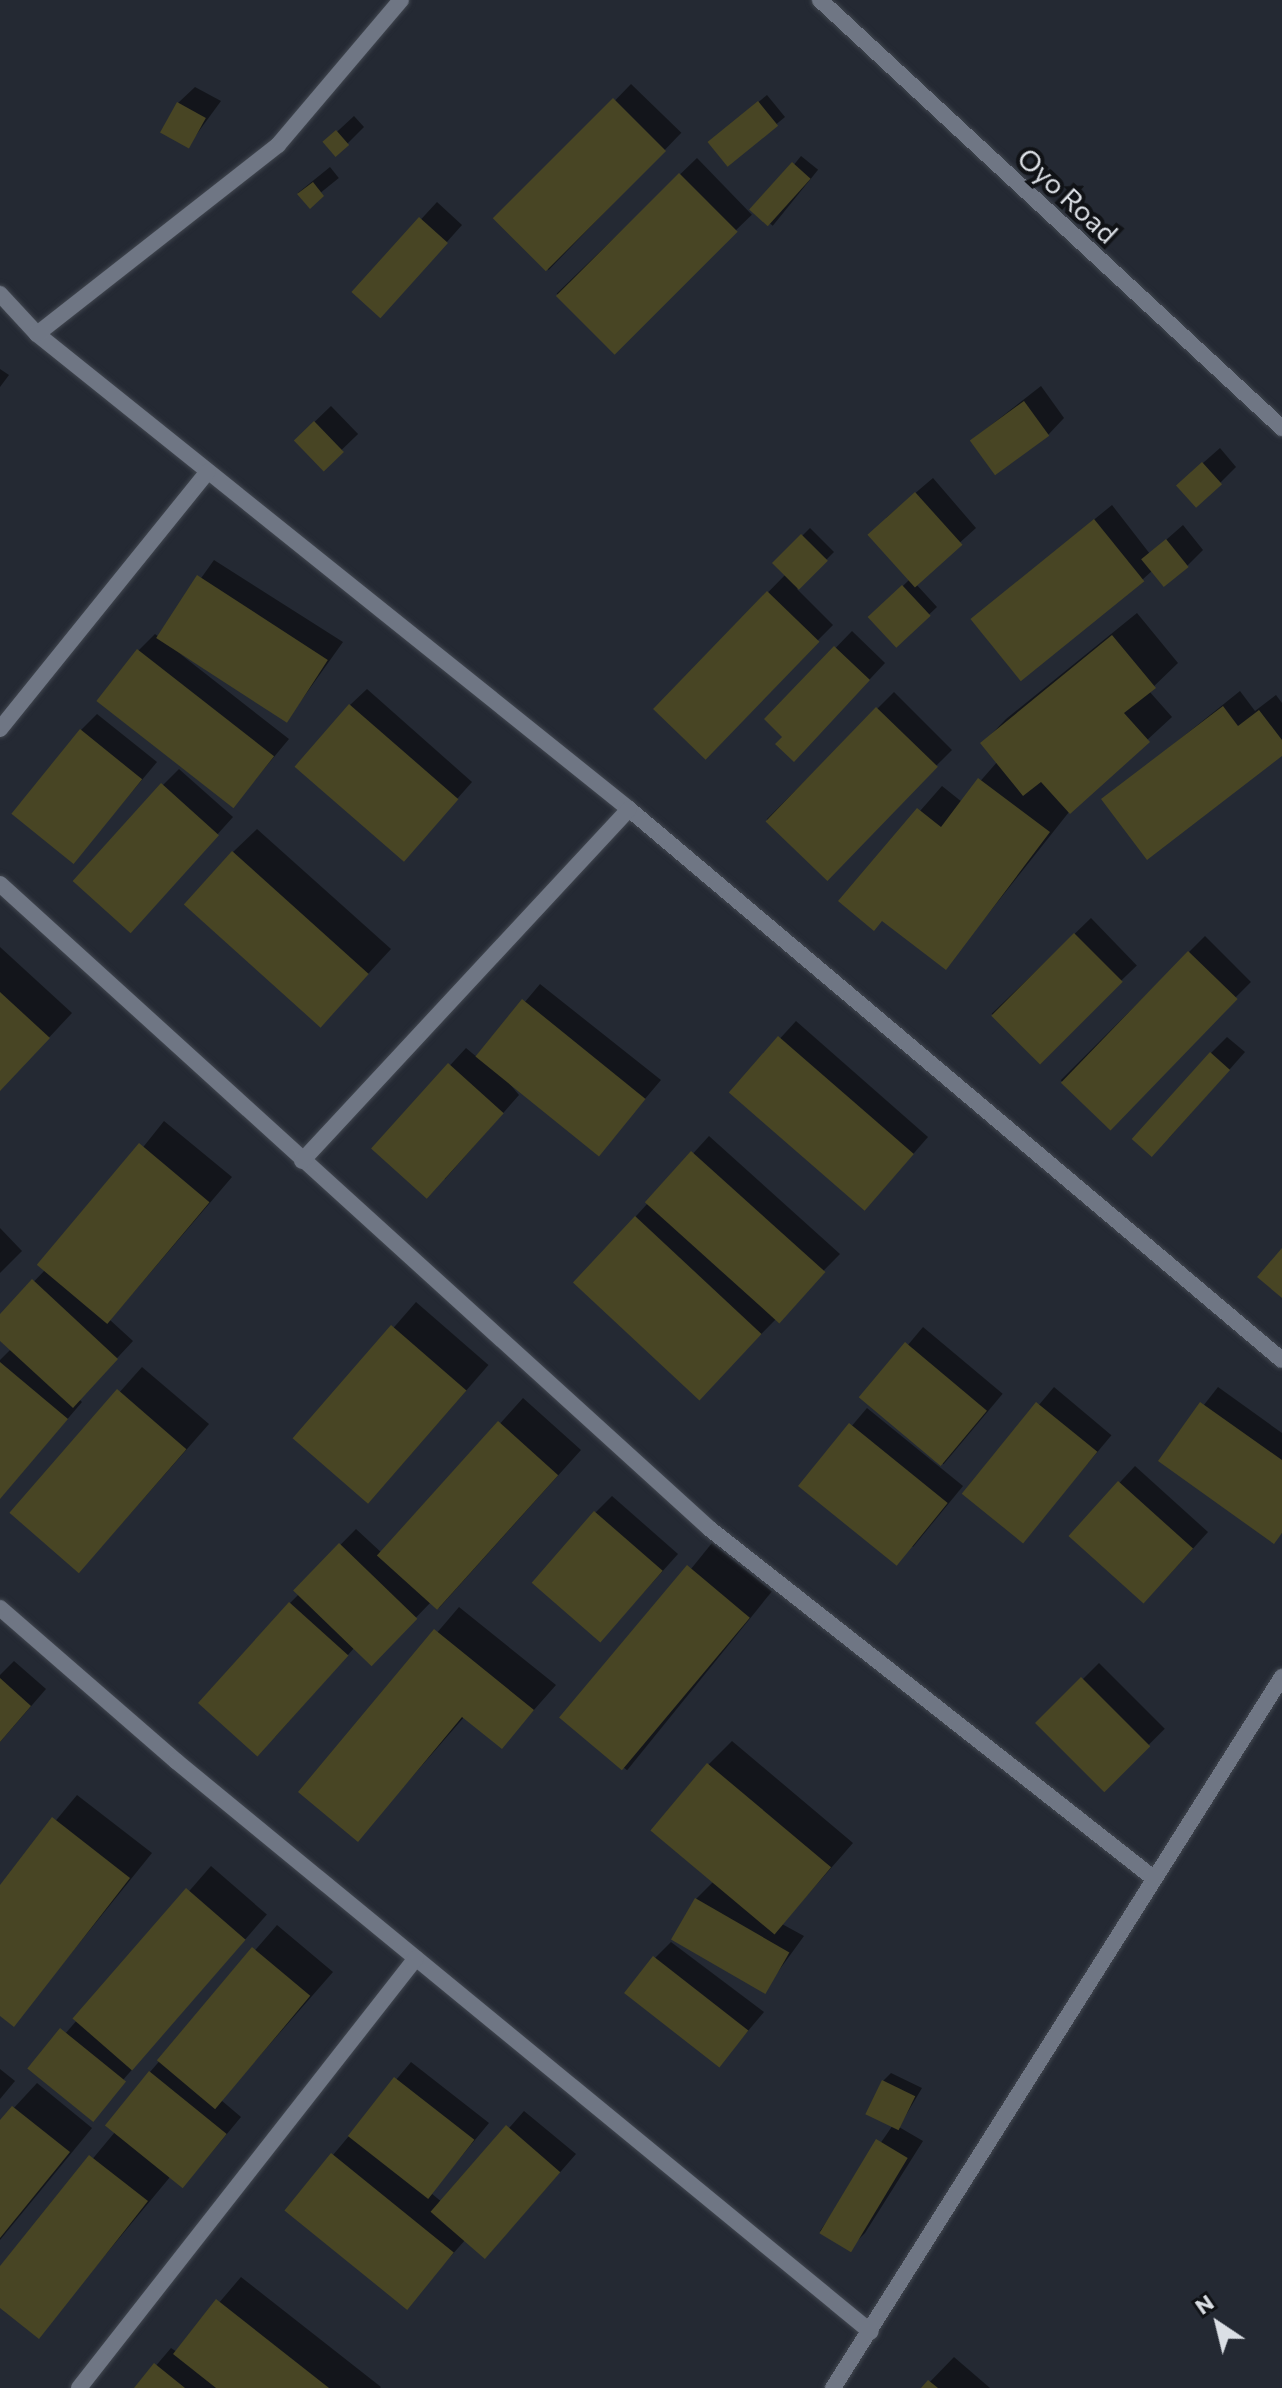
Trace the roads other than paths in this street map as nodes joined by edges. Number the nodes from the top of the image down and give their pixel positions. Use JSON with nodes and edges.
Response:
{"nodes":[{"id":1,"x":401,"y":0,"type":"edge"},
{"id":2,"x":820,"y":0,"type":"edge"},
{"id":3,"x":0,"y":294,"type":"edge"},
{"id":4,"x":37,"y":334,"type":"junction"},
{"id":5,"x":1282,"y":428,"type":"edge"},
{"id":6,"x":208,"y":471,"type":"junction"},
{"id":7,"x":0,"y":729,"type":"edge"},
{"id":8,"x":629,"y":809,"type":"junction"},
{"id":9,"x":0,"y":884,"type":"edge"},
{"id":10,"x":302,"y":1161,"type":"junction"},
{"id":11,"x":1282,"y":1360,"type":"edge"},
{"id":12,"x":0,"y":1608,"type":"edge"},
{"id":13,"x":1282,"y":1677,"type":"edge"},
{"id":14,"x":1152,"y":1877,"type":"junction"},
{"id":15,"x":416,"y":1958,"type":"junction"},
{"id":16,"x":871,"y":2332,"type":"junction"},
{"id":17,"x":79,"y":2388,"type":"edge"},
{"id":18,"x":833,"y":2388,"type":"edge"}],
"edges":[{"from":1,"to":4,"type":"street"},
{"from":2,"to":5,"type":"street","name":"Oyo Road"},
{"from":3,"to":4,"type":"street"},
{"from":4,"to":6,"type":"street"},
{"from":6,"to":7,"type":"street"},
{"from":6,"to":8,"type":"street"},
{"from":8,"to":10,"type":"street"},
{"from":8,"to":11,"type":"street"},
{"from":9,"to":10,"type":"street"},
{"from":10,"to":14,"type":"street"},
{"from":12,"to":15,"type":"street"},
{"from":13,"to":14,"type":"street"},
{"from":14,"to":16,"type":"street"},
{"from":15,"to":16,"type":"street"},
{"from":15,"to":17,"type":"street"},
{"from":16,"to":18,"type":"street"}]}
